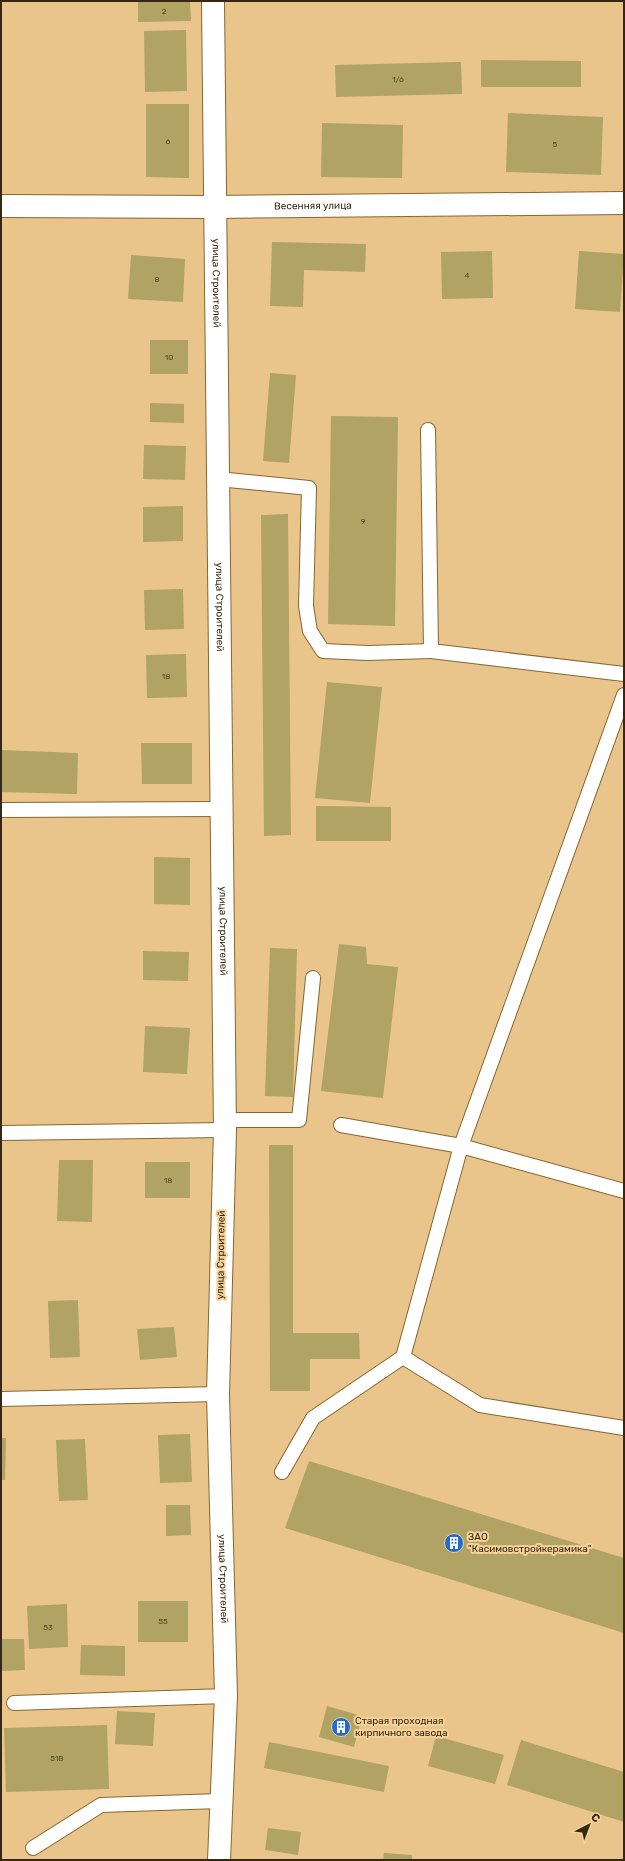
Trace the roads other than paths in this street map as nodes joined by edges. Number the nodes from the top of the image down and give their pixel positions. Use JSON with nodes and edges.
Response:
{"nodes":[{"id":1,"x":213,"y":1,"type":"edge"},
{"id":2,"x":624,"y":203,"type":"edge"},
{"id":3,"x":1,"y":206,"type":"edge"},
{"id":4,"x":215,"y":207,"type":"junction"},
{"id":5,"x":428,"y":430,"type":"dead end"},
{"id":6,"x":218,"y":478,"type":"junction"},
{"id":7,"x":431,"y":651,"type":"junction"},
{"id":8,"x":624,"y":674,"type":"edge"},
{"id":9,"x":624,"y":695,"type":"edge"},
{"id":10,"x":222,"y":809,"type":"junction"},
{"id":11,"x":1,"y":810,"type":"edge"},
{"id":12,"x":313,"y":978,"type":"dead end"},
{"id":13,"x":224,"y":1125,"type":"junction"},
{"id":14,"x":341,"y":1125,"type":"dead end"},
{"id":15,"x":1,"y":1133,"type":"edge"},
{"id":16,"x":461,"y":1146,"type":"junction"},
{"id":17,"x":624,"y":1191,"type":"edge"},
{"id":18,"x":403,"y":1357,"type":"junction"},
{"id":19,"x":218,"y":1394,"type":"junction"},
{"id":20,"x":1,"y":1399,"type":"edge"},
{"id":21,"x":624,"y":1428,"type":"edge"},
{"id":22,"x":282,"y":1472,"type":"dead end"},
{"id":23,"x":226,"y":1696,"type":"junction"},
{"id":24,"x":14,"y":1702,"type":"dead end"},
{"id":25,"x":220,"y":1801,"type":"junction"},
{"id":26,"x":33,"y":1848,"type":"dead end"},
{"id":27,"x":219,"y":1860,"type":"edge"}],
"edges":[{"from":1,"to":4,"type":"street","name":"улица Строителей"},
{"from":2,"to":4,"type":"street","name":"Весенняя улица"},
{"from":3,"to":4,"type":"street","name":"Весенняя улица"},
{"from":4,"to":6,"type":"street","name":"улица Строителей"},
{"from":5,"to":7,"type":"lane"},
{"from":6,"to":7,"type":"lane"},
{"from":6,"to":10,"type":"street","name":"улица Строителей"},
{"from":7,"to":8,"type":"lane"},
{"from":9,"to":16,"type":"lane"},
{"from":10,"to":11,"type":"lane"},
{"from":10,"to":13,"type":"street","name":"улица Строителей"},
{"from":12,"to":13,"type":"lane"},
{"from":13,"to":15,"type":"lane"},
{"from":13,"to":19,"type":"street","name":"улица Строителей"},
{"from":14,"to":16,"type":"lane"},
{"from":16,"to":17,"type":"lane"},
{"from":16,"to":18,"type":"lane"},
{"from":18,"to":21,"type":"lane"},
{"from":18,"to":22,"type":"lane"},
{"from":19,"to":20,"type":"lane"},
{"from":19,"to":23,"type":"street","name":"улица Строителей"},
{"from":23,"to":24,"type":"lane"},
{"from":23,"to":25,"type":"street","name":"улица Строителей"},
{"from":25,"to":26,"type":"lane"},
{"from":25,"to":27,"type":"street","name":"улица Строителей"}]}
